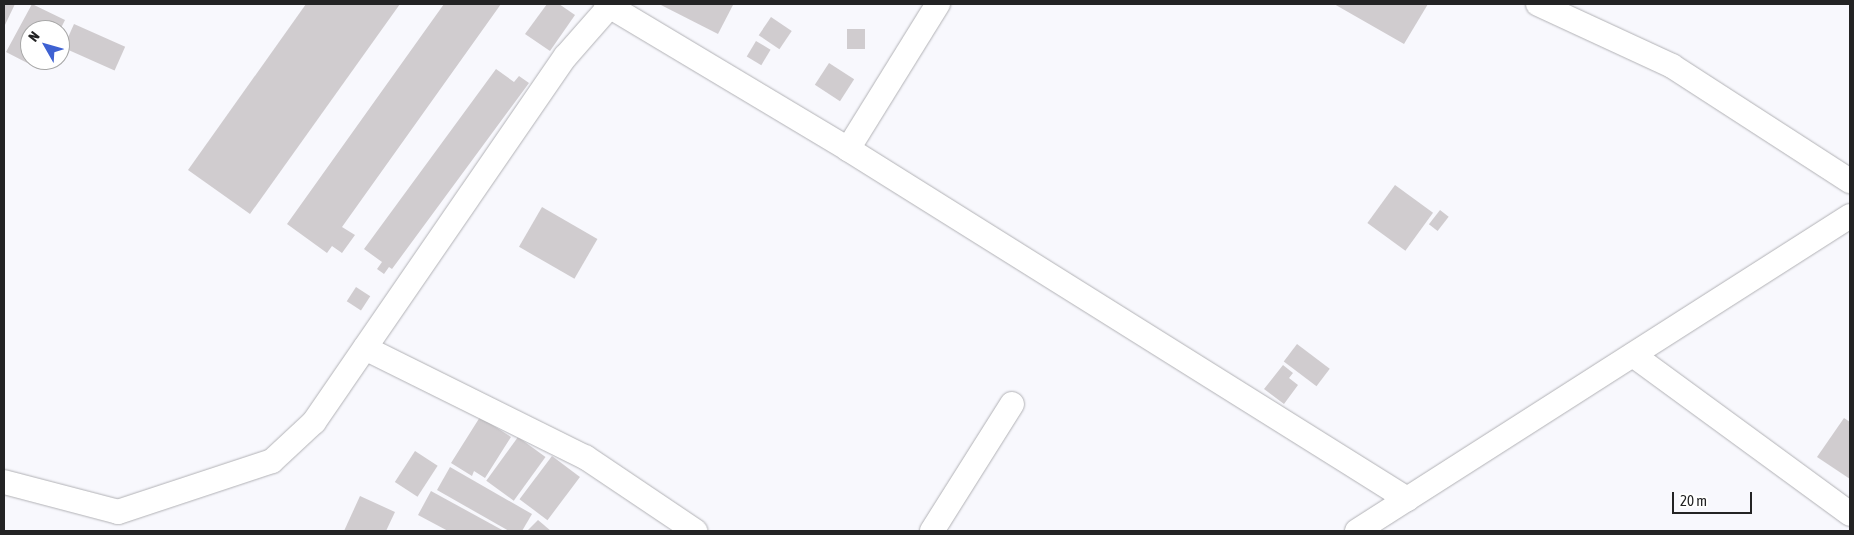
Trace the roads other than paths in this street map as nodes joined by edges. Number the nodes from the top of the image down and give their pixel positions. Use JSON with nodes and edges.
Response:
{"nodes":[{"id":1,"x":938,"y":4,"type":"edge"},
{"id":2,"x":1538,"y":4,"type":"edge"},
{"id":3,"x":608,"y":5,"type":"edge"},
{"id":4,"x":848,"y":149,"type":"junction"},
{"id":5,"x":1850,"y":181,"type":"edge"},
{"id":6,"x":1850,"y":216,"type":"edge"},
{"id":7,"x":365,"y":348,"type":"junction"},
{"id":8,"x":1633,"y":355,"type":"junction"},
{"id":9,"x":1012,"y":404,"type":"dead end"},
{"id":10,"x":4,"y":482,"type":"edge"},
{"id":11,"x":1407,"y":499,"type":"junction"},
{"id":12,"x":1850,"y":514,"type":"edge"},
{"id":13,"x":695,"y":531,"type":"edge"},
{"id":14,"x":932,"y":531,"type":"edge"},
{"id":15,"x":1357,"y":531,"type":"edge"}],
"edges":[{"from":1,"to":4,"type":"street"},
{"from":2,"to":5,"type":"street"},
{"from":3,"to":4,"type":"street"},
{"from":3,"to":7,"type":"street"},
{"from":4,"to":11,"type":"street"},
{"from":6,"to":8,"type":"street"},
{"from":7,"to":10,"type":"street"},
{"from":7,"to":13,"type":"street"},
{"from":8,"to":11,"type":"street"},
{"from":8,"to":12,"type":"street"},
{"from":9,"to":14,"type":"street"},
{"from":11,"to":15,"type":"street"}]}
